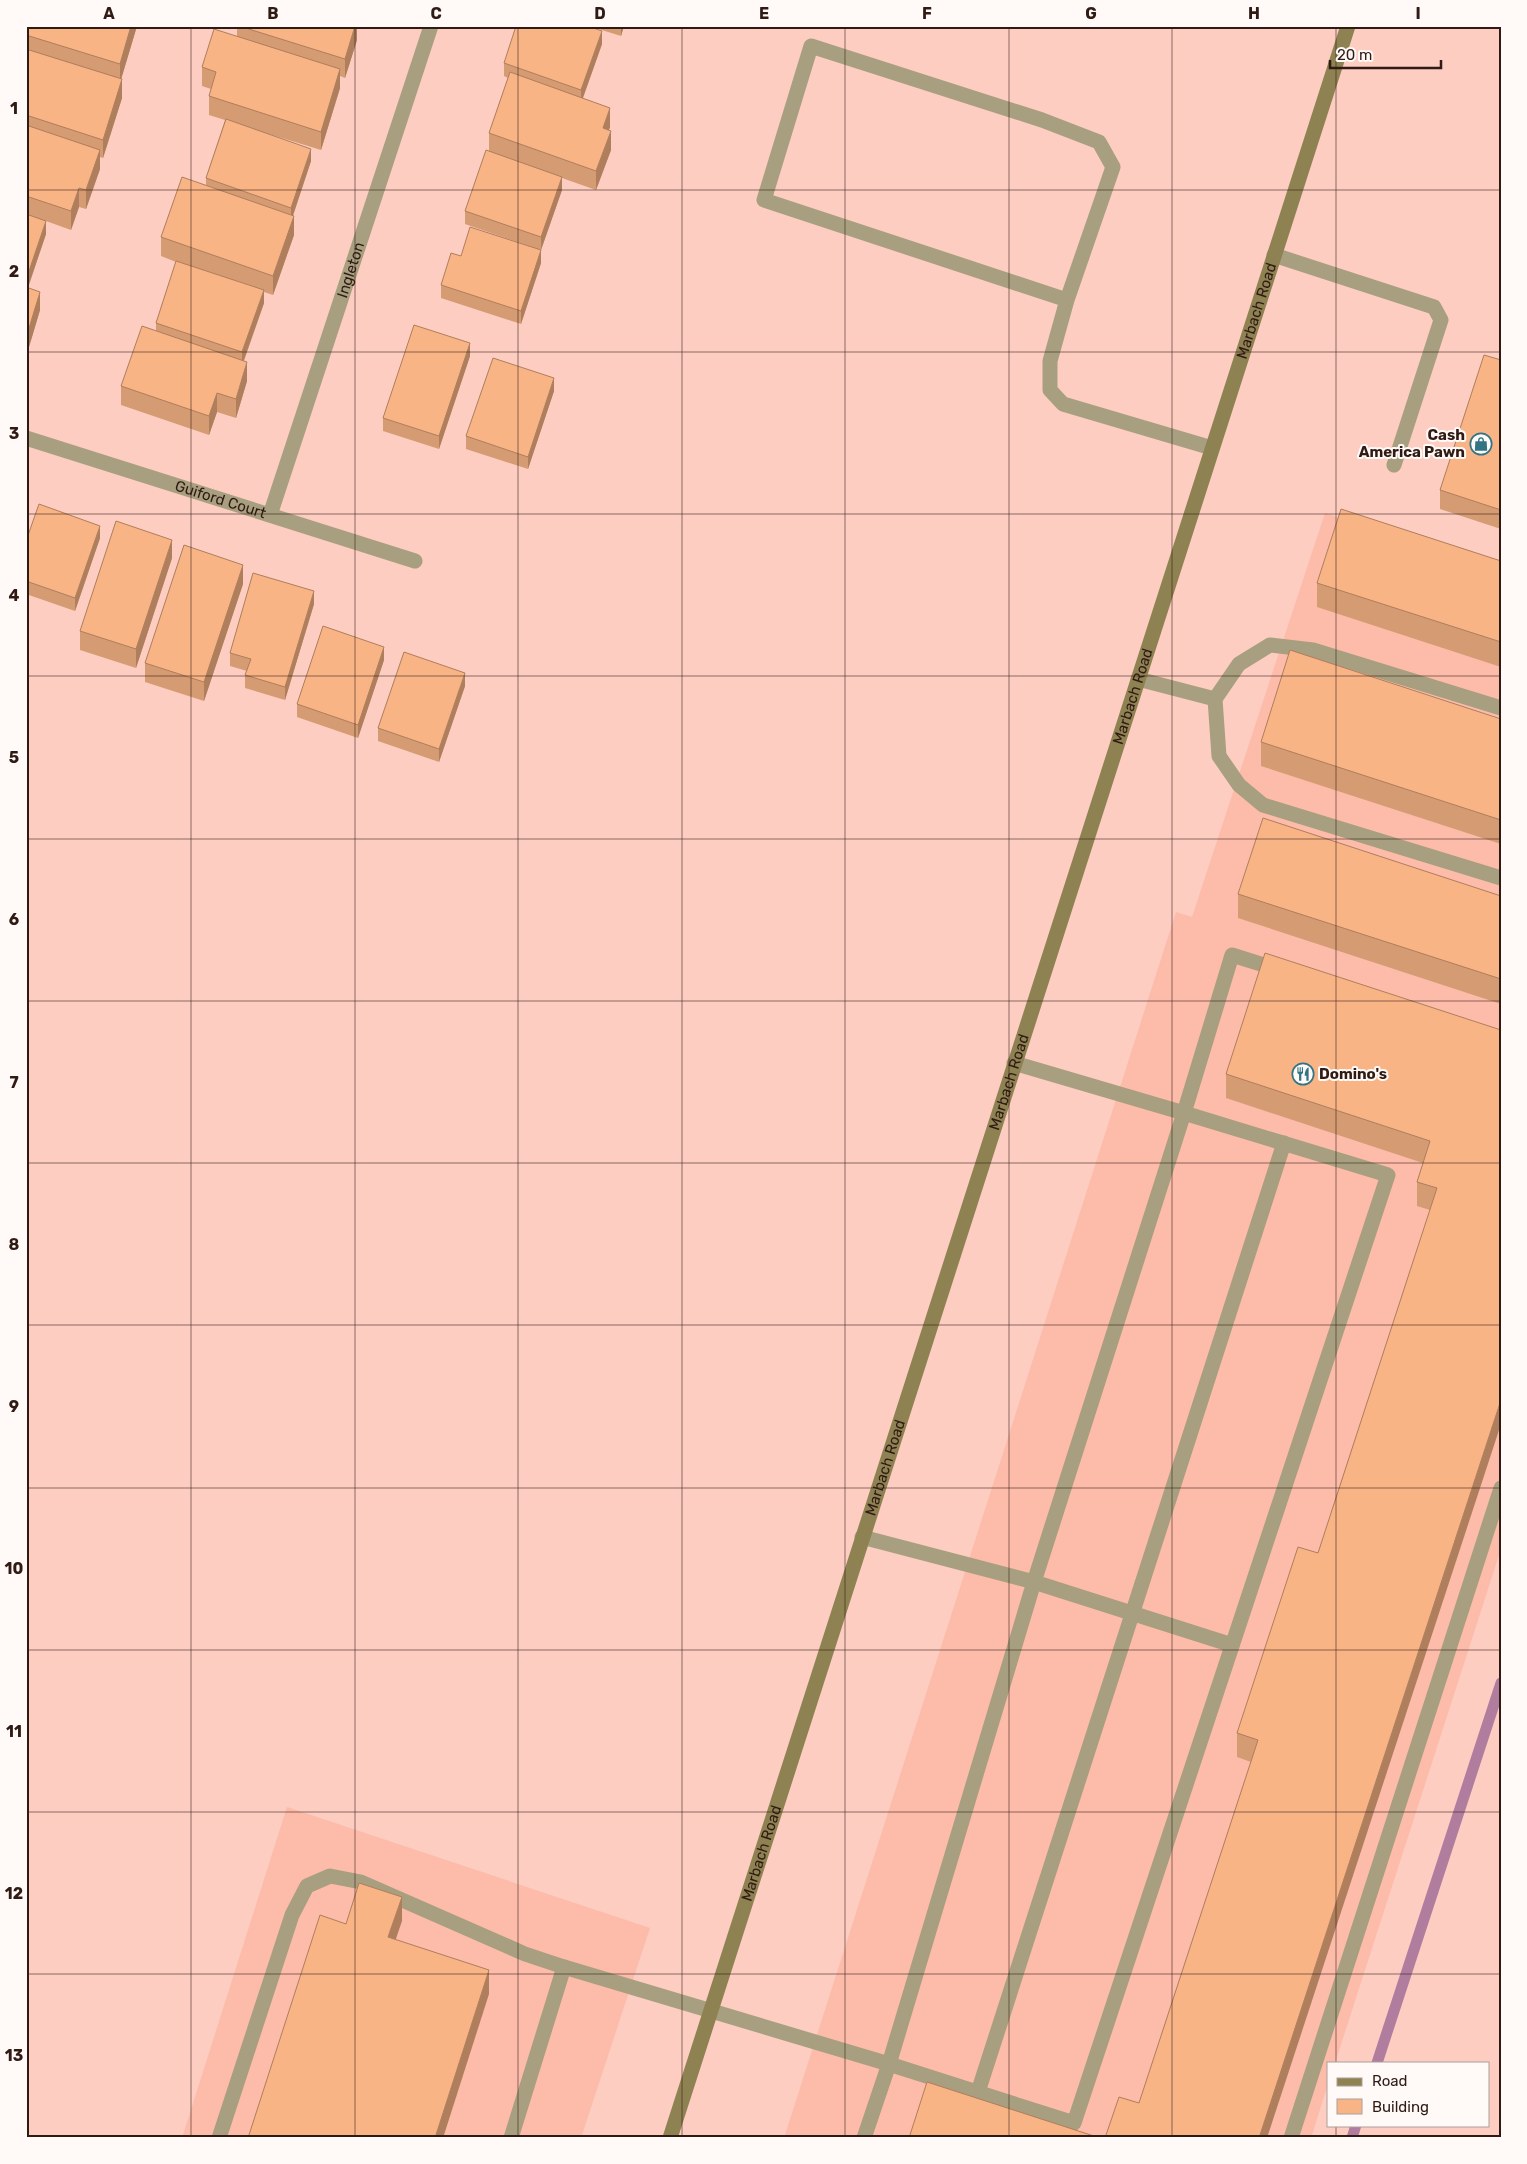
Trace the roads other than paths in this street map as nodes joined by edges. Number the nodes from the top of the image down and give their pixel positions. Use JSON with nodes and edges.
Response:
{"nodes":[{"id":1,"x":432,"y":26,"type":"edge"},
{"id":2,"x":1348,"y":26,"type":"edge"},
{"id":3,"x":1274,"y":255,"type":"junction"},
{"id":4,"x":1067,"y":300,"type":"junction"},
{"id":5,"x":26,"y":438,"type":"edge"},
{"id":6,"x":1212,"y":448,"type":"junction"},
{"id":7,"x":1394,"y":465,"type":"dead end"},
{"id":8,"x":270,"y":515,"type":"junction"},
{"id":9,"x":415,"y":561,"type":"dead end"},
{"id":10,"x":1138,"y":679,"type":"junction"},
{"id":11,"x":1215,"y":699,"type":"junction"},
{"id":12,"x":1501,"y":708,"type":"edge"},
{"id":13,"x":1501,"y":878,"type":"edge"},
{"id":14,"x":1297,"y":976,"type":"edge"},
{"id":15,"x":1014,"y":1063,"type":"junction"},
{"id":16,"x":1184,"y":1113,"type":"junction"},
{"id":17,"x":1284,"y":1143,"type":"junction"},
{"id":18,"x":1501,"y":1488,"type":"edge"},
{"id":19,"x":862,"y":1537,"type":"junction"},
{"id":20,"x":1034,"y":1582,"type":"junction"},
{"id":21,"x":1132,"y":1614,"type":"junction"},
{"id":22,"x":1232,"y":1645,"type":"junction"},
{"id":23,"x":564,"y":1967,"type":"junction"},
{"id":24,"x":711,"y":2009,"type":"junction"},
{"id":25,"x":889,"y":2064,"type":"junction"},
{"id":26,"x":978,"y":2092,"type":"junction"},
{"id":27,"x":219,"y":2138,"type":"edge"},
{"id":28,"x":511,"y":2138,"type":"edge"},
{"id":29,"x":670,"y":2138,"type":"edge"},
{"id":30,"x":864,"y":2138,"type":"edge"},
{"id":31,"x":1291,"y":2138,"type":"edge"}],
"edges":[{"from":1,"to":8,"type":"street","name":"Ingleton"},
{"from":2,"to":3,"type":"main road","name":"Marbach Road"},
{"from":3,"to":6,"type":"main road","name":"Marbach Road"},
{"from":3,"to":7,"type":"street"},
{"from":4,"to":4,"type":"street"},
{"from":4,"to":6,"type":"street"},
{"from":5,"to":8,"type":"street","name":"Guiford Court"},
{"from":6,"to":10,"type":"main road","name":"Marbach Road"},
{"from":8,"to":9,"type":"street","name":"Guiford Court"},
{"from":10,"to":11,"type":"street"},
{"from":10,"to":15,"type":"main road","name":"Marbach Road"},
{"from":11,"to":12,"type":"street"},
{"from":11,"to":13,"type":"street"},
{"from":14,"to":16,"type":"street"},
{"from":15,"to":16,"type":"street"},
{"from":15,"to":19,"type":"main road","name":"Marbach Road"},
{"from":16,"to":17,"type":"street"},
{"from":16,"to":20,"type":"street"},
{"from":17,"to":21,"type":"street"},
{"from":17,"to":22,"type":"street"},
{"from":18,"to":31,"type":"street"},
{"from":19,"to":20,"type":"street"},
{"from":19,"to":24,"type":"main road","name":"Marbach Road"},
{"from":20,"to":21,"type":"street"},
{"from":20,"to":25,"type":"street"},
{"from":21,"to":22,"type":"street"},
{"from":21,"to":26,"type":"street"},
{"from":22,"to":26,"type":"street"},
{"from":23,"to":24,"type":"street"},
{"from":23,"to":27,"type":"street"},
{"from":23,"to":28,"type":"street"},
{"from":24,"to":25,"type":"street"},
{"from":24,"to":29,"type":"main road","name":"Marbach Road"},
{"from":25,"to":26,"type":"street"},
{"from":25,"to":30,"type":"street"}]}
